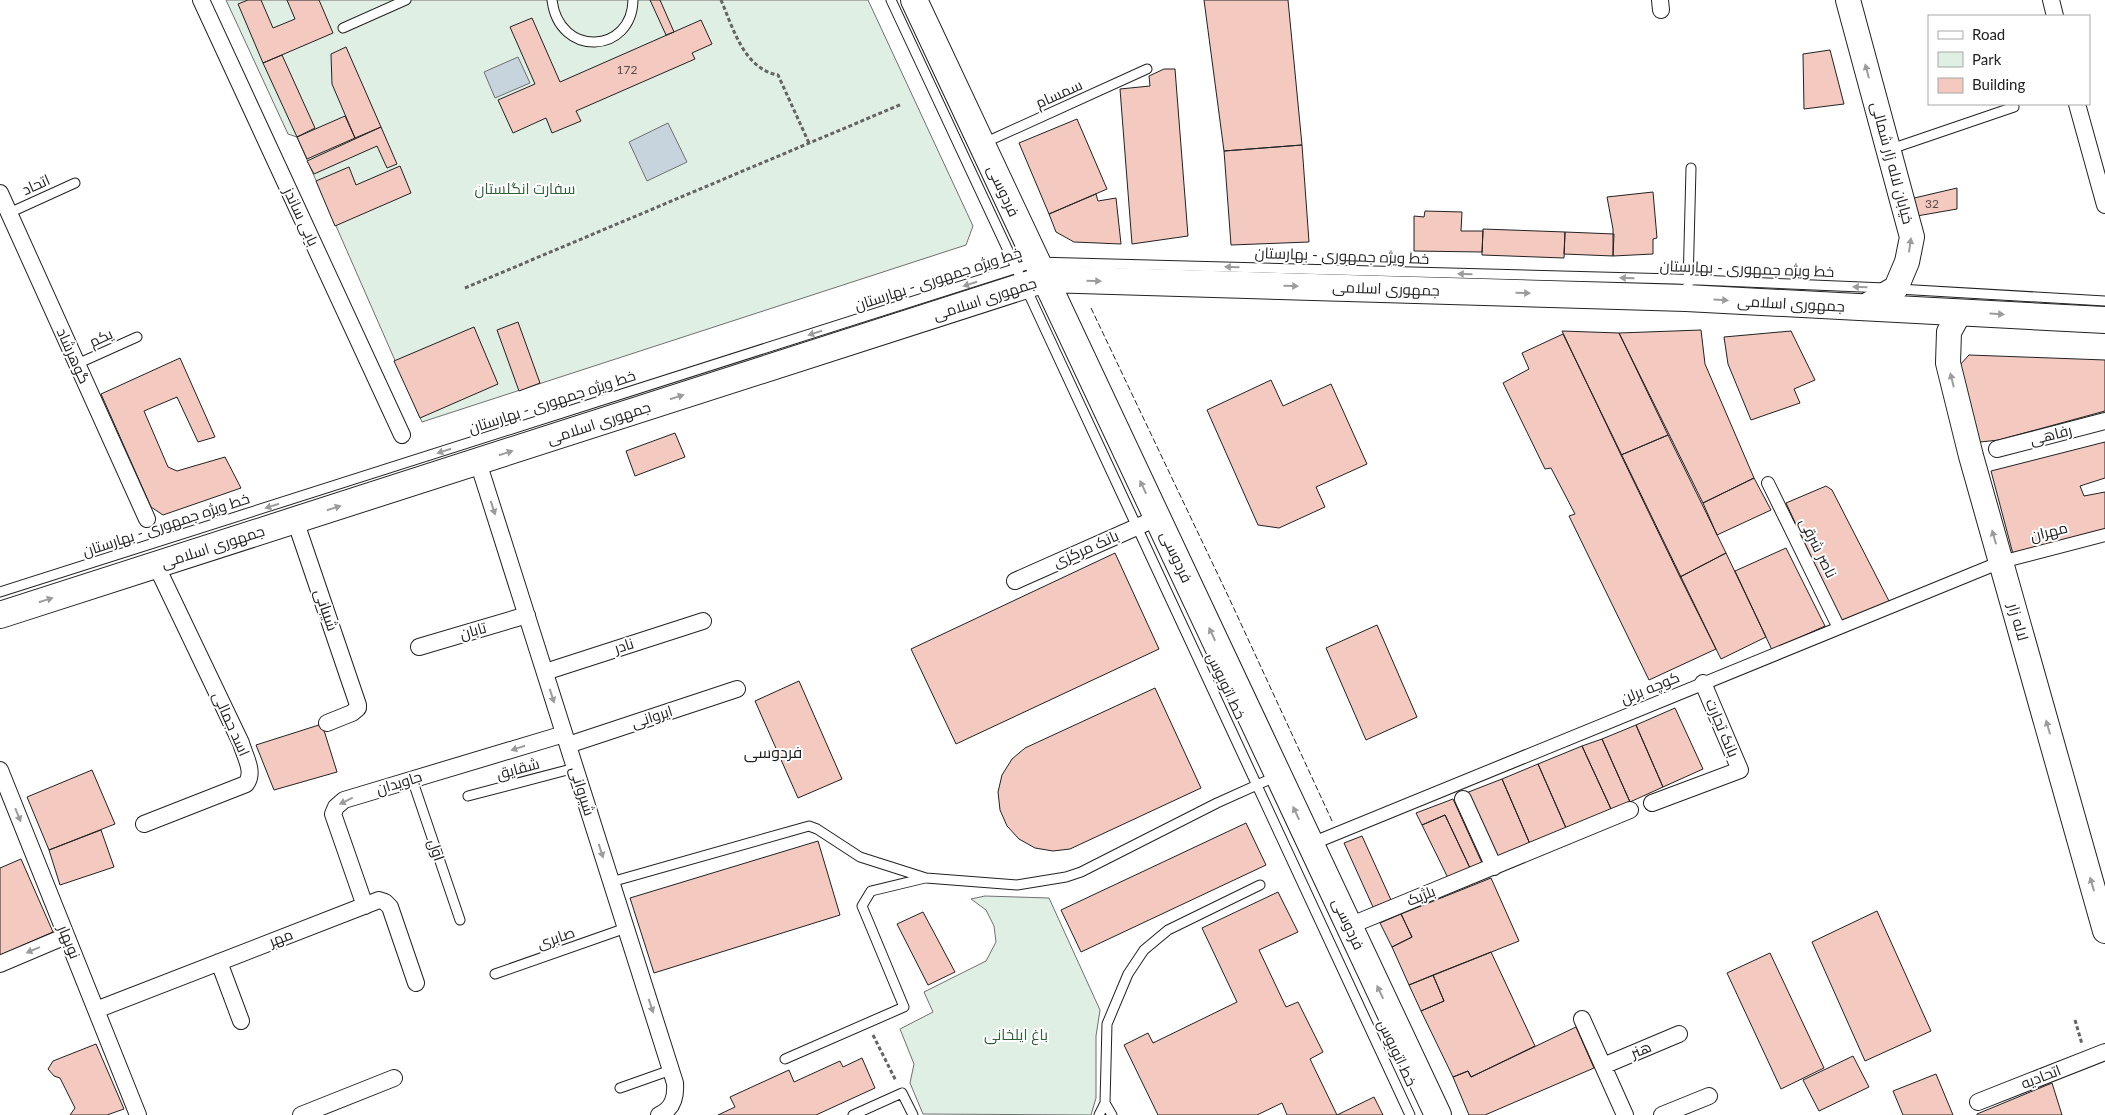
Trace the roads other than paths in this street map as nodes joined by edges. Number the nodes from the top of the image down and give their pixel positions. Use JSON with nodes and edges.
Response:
{"nodes":[{"id":1,"x":201,"y":0,"type":"edge"},
{"id":2,"x":406,"y":0,"type":"edge"},
{"id":3,"x":548,"y":0,"type":"edge"},
{"id":4,"x":552,"y":0,"type":"edge"},
{"id":5,"x":633,"y":0,"type":"edge"},
{"id":6,"x":891,"y":0,"type":"edge"},
{"id":7,"x":914,"y":0,"type":"edge"},
{"id":8,"x":1848,"y":0,"type":"edge"},
{"id":9,"x":2051,"y":0,"type":"edge"},
{"id":10,"x":554,"y":14,"type":"junction"},
{"id":11,"x":2055,"y":15,"type":"edge"},
{"id":12,"x":343,"y":28,"type":"dead end"},
{"id":13,"x":1147,"y":69,"type":"dead end"},
{"id":14,"x":2077,"y":105,"type":"edge"},
{"id":15,"x":2014,"y":107,"type":"dead end"},
{"id":16,"x":981,"y":144,"type":"junction"},
{"id":17,"x":1888,"y":150,"type":"junction"},
{"id":18,"x":1691,"y":168,"type":"dead end"},
{"id":19,"x":75,"y":183,"type":"dead end"},
{"id":20,"x":0,"y":193,"type":"edge"},
{"id":21,"x":2105,"y":205,"type":"edge"},
{"id":22,"x":9,"y":213,"type":"junction"},
{"id":23,"x":1031,"y":274,"type":"junction"},
{"id":24,"x":1896,"y":288,"type":"junction"},
{"id":25,"x":1687,"y":289,"type":"junction"},
{"id":26,"x":2105,"y":301,"type":"edge"},
{"id":27,"x":1864,"y":307,"type":"junction"},
{"id":28,"x":1960,"y":312,"type":"junction"},
{"id":29,"x":2105,"y":320,"type":"edge"},
{"id":30,"x":137,"y":337,"type":"dead end"},
{"id":31,"x":77,"y":364,"type":"junction"},
{"id":32,"x":2105,"y":421,"type":"edge"},
{"id":33,"x":402,"y":435,"type":"dead end"},
{"id":34,"x":1997,"y":449,"type":"dead end"},
{"id":35,"x":478,"y":462,"type":"junction"},
{"id":36,"x":1768,"y":483,"type":"dead end"},
{"id":37,"x":147,"y":519,"type":"dead end"},
{"id":38,"x":295,"y":520,"type":"junction"},
{"id":39,"x":1147,"y":522,"type":"junction"},
{"id":40,"x":2105,"y":535,"type":"edge"},
{"id":41,"x":2001,"y":562,"type":"junction"},
{"id":42,"x":156,"y":565,"type":"junction"},
{"id":43,"x":1015,"y":581,"type":"dead end"},
{"id":44,"x":0,"y":592,"type":"edge"},
{"id":45,"x":0,"y":615,"type":"edge"},
{"id":46,"x":527,"y":615,"type":"junction"},
{"id":47,"x":703,"y":621,"type":"dead end"},
{"id":48,"x":1839,"y":628,"type":"junction"},
{"id":49,"x":419,"y":647,"type":"dead end"},
{"id":50,"x":545,"y":672,"type":"junction"},
{"id":51,"x":1704,"y":684,"type":"junction"},
{"id":52,"x":737,"y":689,"type":"dead end"},
{"id":53,"x":327,"y":723,"type":"dead end"},
{"id":54,"x":566,"y":739,"type":"junction"},
{"id":55,"x":575,"y":768,"type":"junction"},
{"id":56,"x":0,"y":770,"type":"edge"},
{"id":57,"x":412,"y":780,"type":"junction"},
{"id":58,"x":1267,"y":781,"type":"junction"},
{"id":59,"x":468,"y":796,"type":"dead end"},
{"id":60,"x":1463,"y":800,"type":"dead end"},
{"id":61,"x":1652,"y":803,"type":"dead end"},
{"id":62,"x":1630,"y":810,"type":"dead end"},
{"id":63,"x":144,"y":824,"type":"dead end"},
{"id":64,"x":1310,"y":844,"type":"junction"},
{"id":65,"x":1494,"y":867,"type":"junction"},
{"id":66,"x":926,"y":878,"type":"junction"},
{"id":67,"x":611,"y":882,"type":"junction"},
{"id":68,"x":1260,"y":885,"type":"dead end"},
{"id":69,"x":365,"y":906,"type":"junction"},
{"id":70,"x":460,"y":920,"type":"dead end"},
{"id":71,"x":1349,"y":926,"type":"junction"},
{"id":72,"x":626,"y":928,"type":"junction"},
{"id":73,"x":2105,"y":931,"type":"edge"},
{"id":74,"x":66,"y":936,"type":"junction"},
{"id":75,"x":219,"y":962,"type":"junction"},
{"id":76,"x":0,"y":964,"type":"edge"},
{"id":77,"x":495,"y":974,"type":"dead end"},
{"id":78,"x":416,"y":983,"type":"dead end"},
{"id":79,"x":96,"y":1010,"type":"junction"},
{"id":80,"x":1582,"y":1019,"type":"dead end"},
{"id":81,"x":241,"y":1021,"type":"dead end"},
{"id":82,"x":1679,"y":1034,"type":"dead end"},
{"id":83,"x":2105,"y":1052,"type":"edge"},
{"id":84,"x":785,"y":1059,"type":"dead end"},
{"id":85,"x":1603,"y":1066,"type":"junction"},
{"id":86,"x":673,"y":1076,"type":"junction"},
{"id":87,"x":394,"y":1078,"type":"dead end"},
{"id":88,"x":620,"y":1088,"type":"dead end"},
{"id":89,"x":1709,"y":1096,"type":"dead end"},
{"id":90,"x":1978,"y":1102,"type":"dead end"},
{"id":91,"x":1105,"y":1103,"type":"junction"},
{"id":92,"x":343,"y":1108,"type":"edge"},
{"id":93,"x":138,"y":1115,"type":"edge"},
{"id":94,"x":302,"y":1115,"type":"edge"},
{"id":95,"x":659,"y":1115,"type":"edge"},
{"id":96,"x":853,"y":1115,"type":"edge"},
{"id":97,"x":913,"y":1115,"type":"edge"},
{"id":98,"x":1099,"y":1115,"type":"edge"},
{"id":99,"x":1112,"y":1115,"type":"edge"},
{"id":100,"x":1410,"y":1115,"type":"edge"},
{"id":101,"x":1438,"y":1115,"type":"edge"},
{"id":102,"x":1625,"y":1115,"type":"edge"},
{"id":103,"x":1662,"y":1115,"type":"edge"}],
"edges":[{"from":1,"to":33,"type":"street","name":"بابی ساندز"},
{"from":2,"to":12,"type":"lane"},
{"from":3,"to":10,"type":"lane"},
{"from":4,"to":10,"type":"lane"},
{"from":5,"to":10,"type":"lane"},
{"from":6,"to":23,"type":"lane","name":"فردوسی"},
{"from":7,"to":16,"type":"main road","name":"فردوسی"},
{"from":17,"to":8,"type":"main road","name":"خیابان لاله زار شمالی","one_way":true},
{"from":9,"to":11,"type":"street"},
{"from":13,"to":16,"type":"lane","name":"سمسام"},
{"from":14,"to":21,"type":"street"},
{"from":15,"to":17,"type":"lane"},
{"from":16,"to":23,"type":"main road","name":"فردوسی"},
{"from":24,"to":17,"type":"main road","name":"خیابان لاله زار شمالی","one_way":true},
{"from":18,"to":25,"type":"lane"},
{"from":19,"to":22,"type":"lane","name":"اتحاد"},
{"from":20,"to":22,"type":"street","name":"گوهرشاد"},
{"from":22,"to":31,"type":"street","name":"گوهرشاد"},
{"from":23,"to":25,"type":"main road","name":"جمهوری اسلامی"},
{"from":35,"to":23,"type":"main road","name":"جمهوری اسلامی","one_way":true},
{"from":23,"to":39,"type":"main road","name":"فردوسی"},
{"from":23,"to":44,"type":"lane","name":"خط ویژه جمهوری - بهارستان","one_way":true},
{"from":24,"to":25,"type":"lane","name":"خط ویژه جمهوری - بهارستان","one_way":true},
{"from":24,"to":26,"type":"lane","name":"خط ویژه جمهوری - بهارستان"},
{"from":24,"to":27,"type":"main road"},
{"from":25,"to":27,"type":"main road","name":"جمهوری اسلامی","one_way":true},
{"from":27,"to":28,"type":"main road","name":"جمهوری اسلامی"},
{"from":28,"to":29,"type":"main road","name":"جمهوری اسلامی","one_way":true},
{"from":41,"to":28,"type":"main road","name":"لاله زار","one_way":true},
{"from":30,"to":31,"type":"lane","name":"یکم"},
{"from":31,"to":37,"type":"street","name":"گوهرشاد"},
{"from":32,"to":34,"type":"street","name":"رفاهی"},
{"from":38,"to":35,"type":"main road","name":"جمهوری اسلامی","one_way":true},
{"from":35,"to":46,"type":"street","name":"شیروانی","one_way":true},
{"from":36,"to":48,"type":"street","name":"ناصر شرقی"},
{"from":38,"to":42,"type":"main road","name":"جمهوری اسلامی"},
{"from":38,"to":53,"type":"street","name":"شیبانی"},
{"from":39,"to":43,"type":"street","name":"بانک مرکزی"},
{"from":39,"to":58,"type":"main road","name":"فردوسی"},
{"from":40,"to":41,"type":"street","name":"مهران"},
{"from":41,"to":48,"type":"street","name":"کوچه برلن"},
{"from":73,"to":41,"type":"main road","name":"لاله زار","one_way":true},
{"from":45,"to":42,"type":"main road","name":"جمهوری اسلامی","one_way":true},
{"from":42,"to":63,"type":"street","name":"اسد جمالی"},
{"from":46,"to":49,"type":"street","name":"تابان"},
{"from":46,"to":50,"type":"street","name":"شیروانی"},
{"from":47,"to":50,"type":"street","name":"نادر"},
{"from":48,"to":51,"type":"street","name":"کوچه برلن"},
{"from":50,"to":54,"type":"street","name":"شیروانی","one_way":true},
{"from":51,"to":61,"type":"street","name":"بانک تجارت"},
{"from":51,"to":64,"type":"street","name":"کوچه برلن"},
{"from":52,"to":54,"type":"street","name":"ایروانی"},
{"from":54,"to":55,"type":"street","name":"شیروانی"},
{"from":54,"to":57,"type":"street","name":"جاویدان","one_way":true},
{"from":55,"to":59,"type":"lane","name":"شقایق"},
{"from":55,"to":67,"type":"street","name":"شیروانی","one_way":true},
{"from":56,"to":74,"type":"street","name":"نوبهار","one_way":true},
{"from":57,"to":69,"type":"street","name":"جاویدان","one_way":true},
{"from":57,"to":70,"type":"lane","name":"اول"},
{"from":64,"to":58,"type":"main road","name":"فردوسی","one_way":true},
{"from":58,"to":66,"type":"lane"},
{"from":58,"to":100,"type":"lane","name":"خط اتوبوس"},
{"from":60,"to":65,"type":"street"},
{"from":62,"to":65,"type":"street","name":"بلژیک"},
{"from":64,"to":71,"type":"main road","name":"فردوسی"},
{"from":65,"to":71,"type":"street","name":"بلژیک"},
{"from":66,"to":67,"type":"lane"},
{"from":66,"to":84,"type":"lane"},
{"from":67,"to":72,"type":"street","name":"شیروانی"},
{"from":68,"to":91,"type":"lane"},
{"from":69,"to":75,"type":"street","name":"مهر"},
{"from":69,"to":78,"type":"street","name":"مهر"},
{"from":101,"to":71,"type":"main road","name":"فردوسی","one_way":true},
{"from":72,"to":77,"type":"lane","name":"صابری"},
{"from":72,"to":86,"type":"street","name":"شیروانی","one_way":true},
{"from":74,"to":76,"type":"street","one_way":true},
{"from":74,"to":79,"type":"street","name":"نوبهار"},
{"from":75,"to":79,"type":"street","name":"مهر"},
{"from":75,"to":81,"type":"street"},
{"from":79,"to":93,"type":"street","name":"نوبهار"},
{"from":80,"to":85,"type":"street"},
{"from":82,"to":85,"type":"street","name":"هنر"},
{"from":83,"to":90,"type":"street","name":"اتحادیه"},
{"from":85,"to":102,"type":"street"},
{"from":86,"to":88,"type":"lane"},
{"from":86,"to":95,"type":"street","name":"شیروانی"},
{"from":87,"to":92,"type":"street"},
{"from":89,"to":103,"type":"street"},
{"from":91,"to":98,"type":"lane"},
{"from":91,"to":99,"type":"lane"},
{"from":92,"to":94,"type":"street"},
{"from":96,"to":97,"type":"lane"}]}
